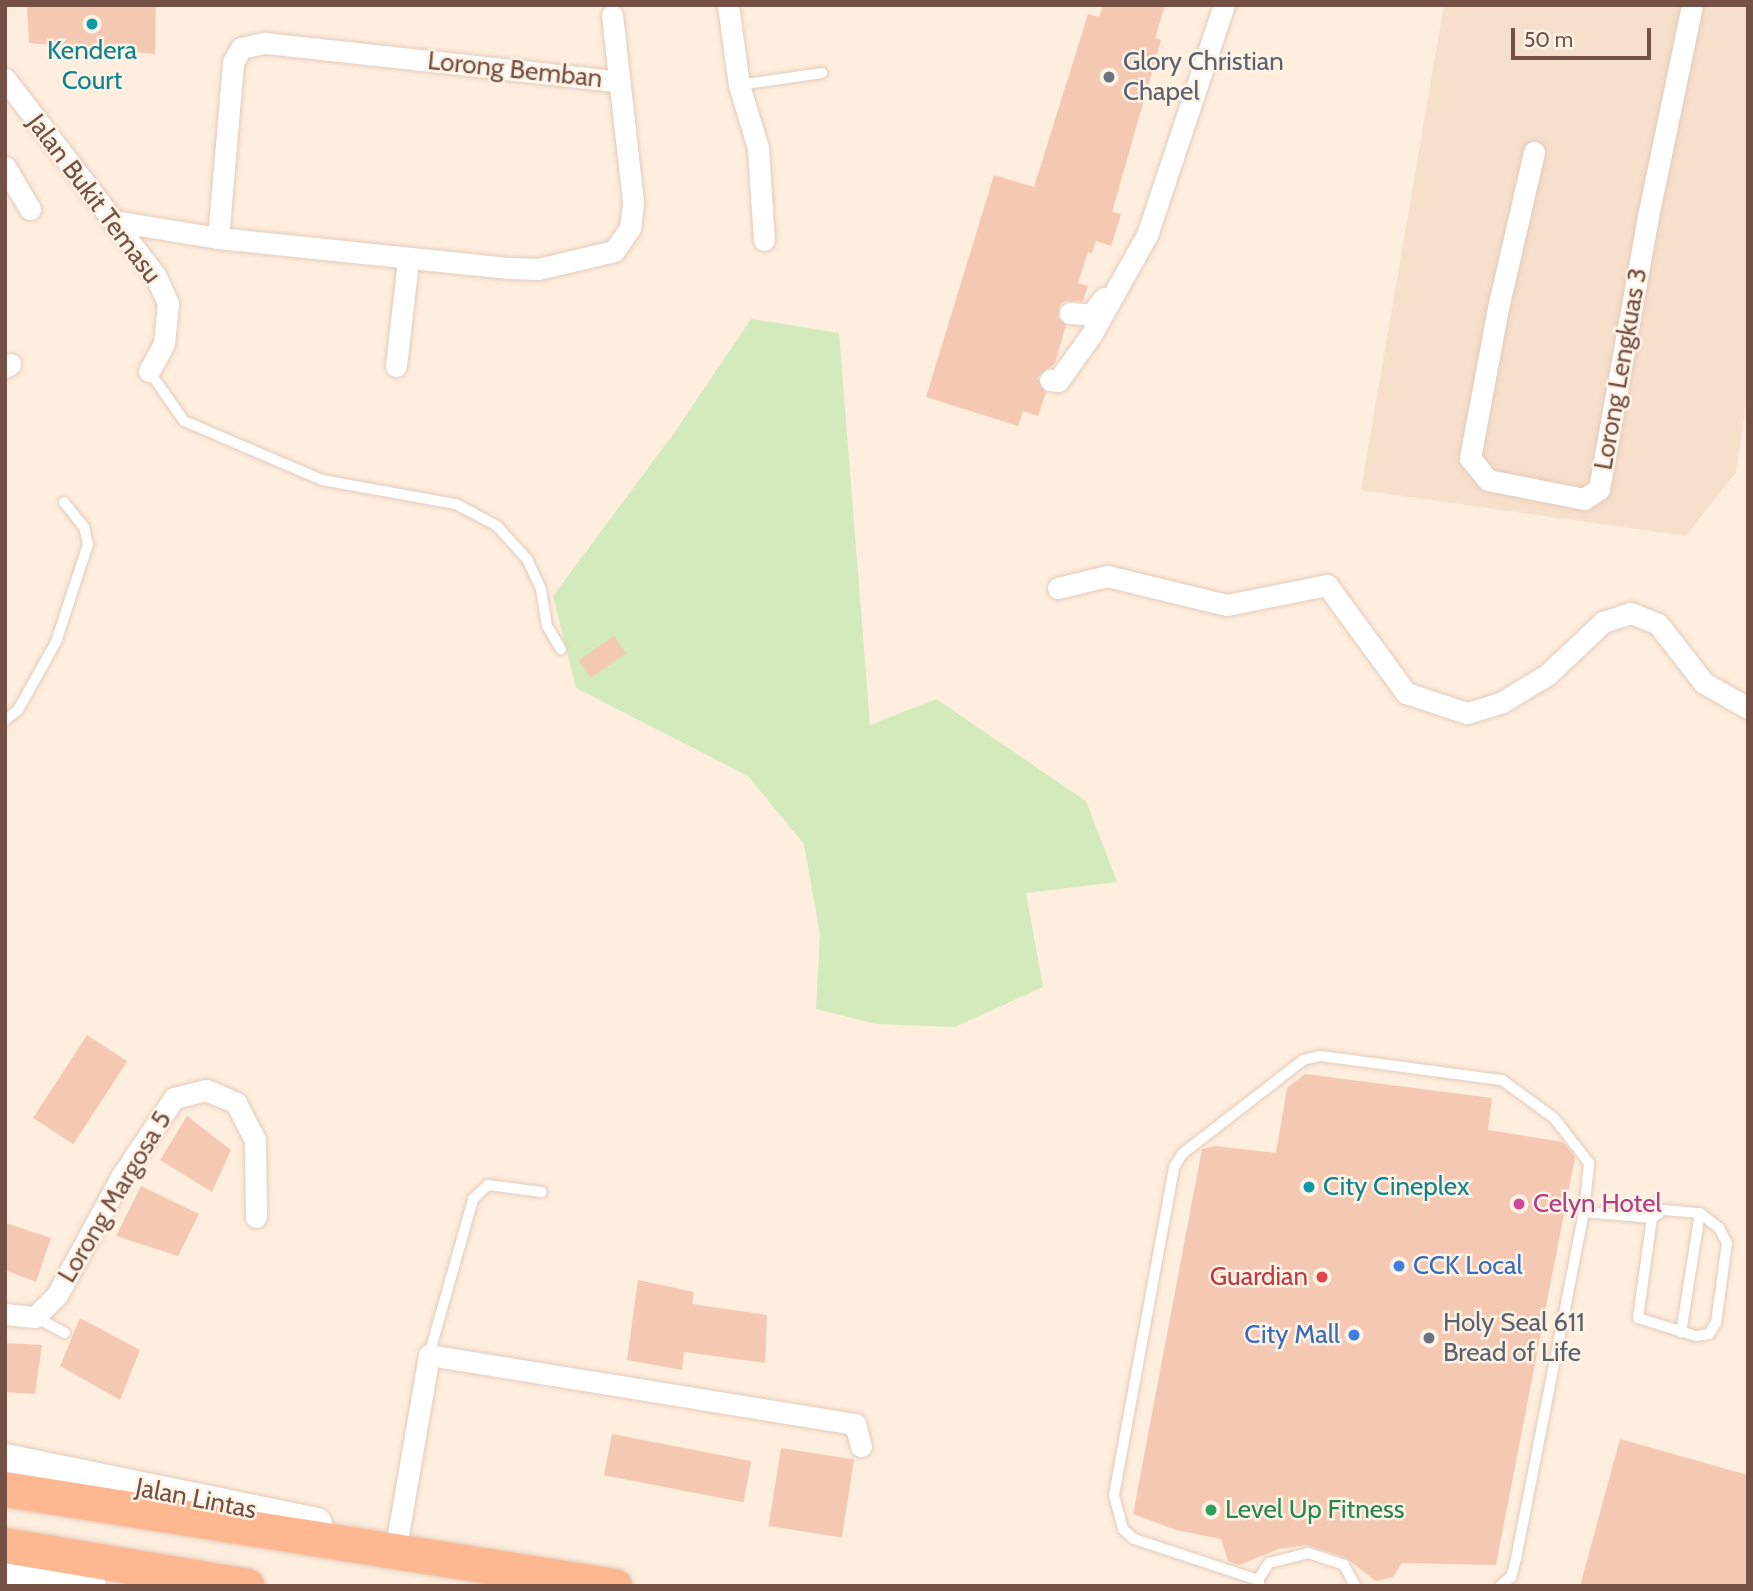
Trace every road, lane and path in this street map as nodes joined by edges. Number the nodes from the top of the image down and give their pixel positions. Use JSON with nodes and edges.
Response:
{"nodes":[{"id":1,"x":728,"y":5,"type":"edge"},
{"id":2,"x":1224,"y":5,"type":"edge"},
{"id":3,"x":1692,"y":5,"type":"edge"},
{"id":4,"x":612,"y":15,"type":"dead end"},
{"id":5,"x":822,"y":73,"type":"dead end"},
{"id":6,"x":5,"y":79,"type":"edge"},
{"id":7,"x":617,"y":81,"type":"junction"},
{"id":8,"x":739,"y":85,"type":"junction"},
{"id":9,"x":1534,"y":152,"type":"dead end"},
{"id":10,"x":5,"y":167,"type":"edge"},
{"id":11,"x":30,"y":209,"type":"dead end"},
{"id":12,"x":114,"y":221,"type":"junction"},
{"id":13,"x":218,"y":238,"type":"junction"},
{"id":14,"x":764,"y":240,"type":"dead end"},
{"id":15,"x":408,"y":260,"type":"junction"},
{"id":16,"x":1117,"y":288,"type":"junction"},
{"id":17,"x":1070,"y":313,"type":"dead end"},
{"id":18,"x":396,"y":366,"type":"dead end"},
{"id":19,"x":149,"y":371,"type":"joint"},
{"id":20,"x":1049,"y":380,"type":"dead end"},
{"id":21,"x":64,"y":502,"type":"dead end"},
{"id":22,"x":1058,"y":588,"type":"dead end"},
{"id":23,"x":561,"y":649,"type":"dead end"},
{"id":24,"x":1748,"y":708,"type":"edge"},
{"id":25,"x":5,"y":720,"type":"edge"},
{"id":26,"x":542,"y":1192,"type":"dead end"},
{"id":27,"x":1584,"y":1212,"type":"junction"},
{"id":28,"x":1700,"y":1213,"type":"junction"},
{"id":29,"x":256,"y":1217,"type":"dead end"},
{"id":30,"x":1652,"y":1218,"type":"junction"},
{"id":31,"x":5,"y":1314,"type":"edge"},
{"id":32,"x":35,"y":1317,"type":"junction"},
{"id":33,"x":65,"y":1333,"type":"dead end"},
{"id":34,"x":1681,"y":1333,"type":"junction"},
{"id":35,"x":429,"y":1355,"type":"junction"},
{"id":36,"x":861,"y":1446,"type":"dead end"},
{"id":37,"x":5,"y":1459,"type":"edge"},
{"id":38,"x":5,"y":1489,"type":"edge"},
{"id":39,"x":5,"y":1545,"type":"edge"},
{"id":40,"x":389,"y":1551,"type":"junction"},
{"id":41,"x":5,"y":1572,"type":"edge"},
{"id":42,"x":1259,"y":1583,"type":"edge"},
{"id":43,"x":91,"y":1586,"type":"edge"},
{"id":44,"x":247,"y":1586,"type":"edge"},
{"id":45,"x":614,"y":1586,"type":"edge"},
{"id":46,"x":1355,"y":1586,"type":"edge"},
{"id":47,"x":1500,"y":1586,"type":"edge"}],
"edges":[{"from":1,"to":8,"type":"street"},
{"from":2,"to":16,"type":"street"},
{"from":3,"to":9,"type":"street","name":"Lorong Lengkuas 3"},
{"from":4,"to":7,"type":"street"},
{"from":5,"to":8,"type":"lane"},
{"from":6,"to":12,"type":"street","name":"Jalan Bukit Temasu"},
{"from":7,"to":13,"type":"street","name":"Lorong Bemban"},
{"from":7,"to":15,"type":"street","name":"Lorong Bemban"},
{"from":8,"to":14,"type":"street"},
{"from":10,"to":11,"type":"street"},
{"from":12,"to":13,"type":"street","name":"Lorong Bemban"},
{"from":12,"to":19,"type":"street","name":"Jalan Bukit Temasu"},
{"from":13,"to":15,"type":"street","name":"Lorong Bemban"},
{"from":15,"to":18,"type":"street"},
{"from":16,"to":17,"type":"street"},
{"from":16,"to":20,"type":"street"},
{"from":19,"to":23,"type":"lane","name":"Jalan Bukit Temasu"},
{"from":21,"to":25,"type":"lane"},
{"from":22,"to":24,"type":"street"},
{"from":26,"to":35,"type":"lane"},
{"from":27,"to":30,"type":"lane"},
{"from":27,"to":42,"type":"lane"},
{"from":27,"to":47,"type":"lane"},
{"from":28,"to":30,"type":"lane"},
{"from":28,"to":34,"type":"lane"},
{"from":28,"to":34,"type":"lane"},
{"from":29,"to":32,"type":"street","name":"Lorong Margosa 5"},
{"from":30,"to":34,"type":"lane"},
{"from":31,"to":32,"type":"street"},
{"from":32,"to":33,"type":"lane"},
{"from":35,"to":36,"type":"street"},
{"from":35,"to":40,"type":"street"},
{"from":37,"to":40,"type":"main road","name":"Jalan Lintas"},
{"from":38,"to":40,"type":"highway","name":"Jalan Lintas"},
{"from":39,"to":44,"type":"highway"},
{"from":40,"to":45,"type":"highway","name":"Jalan Lintas"},
{"from":41,"to":43,"type":"main road"},
{"from":42,"to":46,"type":"lane"}]}
